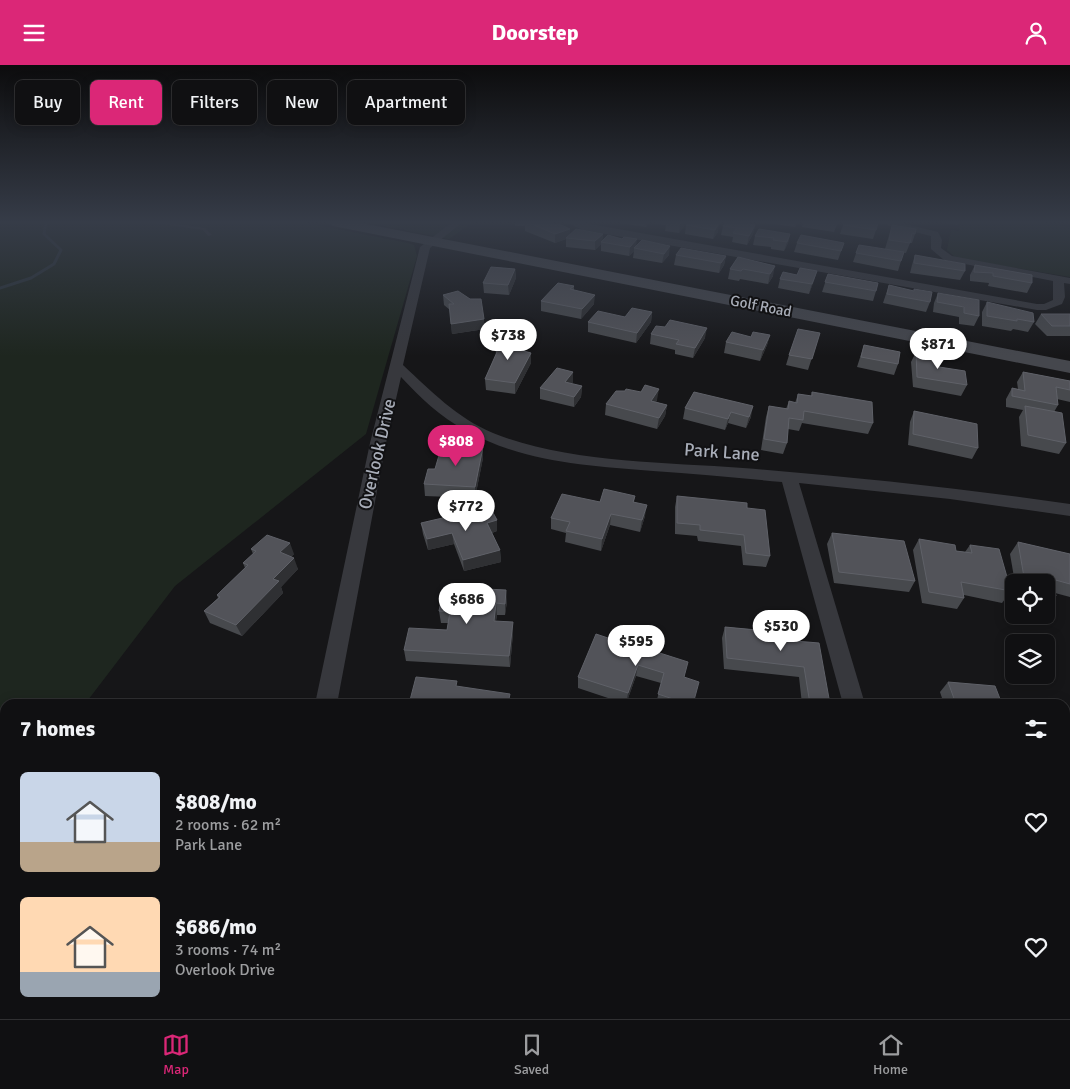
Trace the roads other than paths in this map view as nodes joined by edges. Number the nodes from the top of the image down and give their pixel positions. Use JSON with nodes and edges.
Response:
{"nodes":[{"id":1,"x":420,"y":267,"type":"edge"},
{"id":2,"x":557,"y":267,"type":"edge"},
{"id":3,"x":807,"y":267,"type":"edge"},
{"id":4,"x":986,"y":267,"type":"edge"},
{"id":5,"x":1058,"y":279,"type":"junction"},
{"id":6,"x":1070,"y":281,"type":"edge"},
{"id":7,"x":397,"y":365,"type":"junction"},
{"id":8,"x":1070,"y":367,"type":"edge"},
{"id":9,"x":789,"y":477,"type":"junction"},
{"id":10,"x":1070,"y":510,"type":"edge"},
{"id":11,"x":327,"y":699,"type":"edge"},
{"id":12,"x":853,"y":699,"type":"edge"}],
"edges":[{"from":1,"to":7,"type":"street","name":"Overlook Drive"},
{"from":2,"to":8,"type":"main road","name":"Golf Road"},
{"from":3,"to":5,"type":"street"},
{"from":4,"to":5,"type":"street"},
{"from":5,"to":6,"type":"street"},
{"from":7,"to":9,"type":"street","name":"Park Lane"},
{"from":7,"to":11,"type":"street","name":"Overlook Drive"},
{"from":9,"to":10,"type":"street","name":"Park Lane"},
{"from":9,"to":12,"type":"street"}]}
